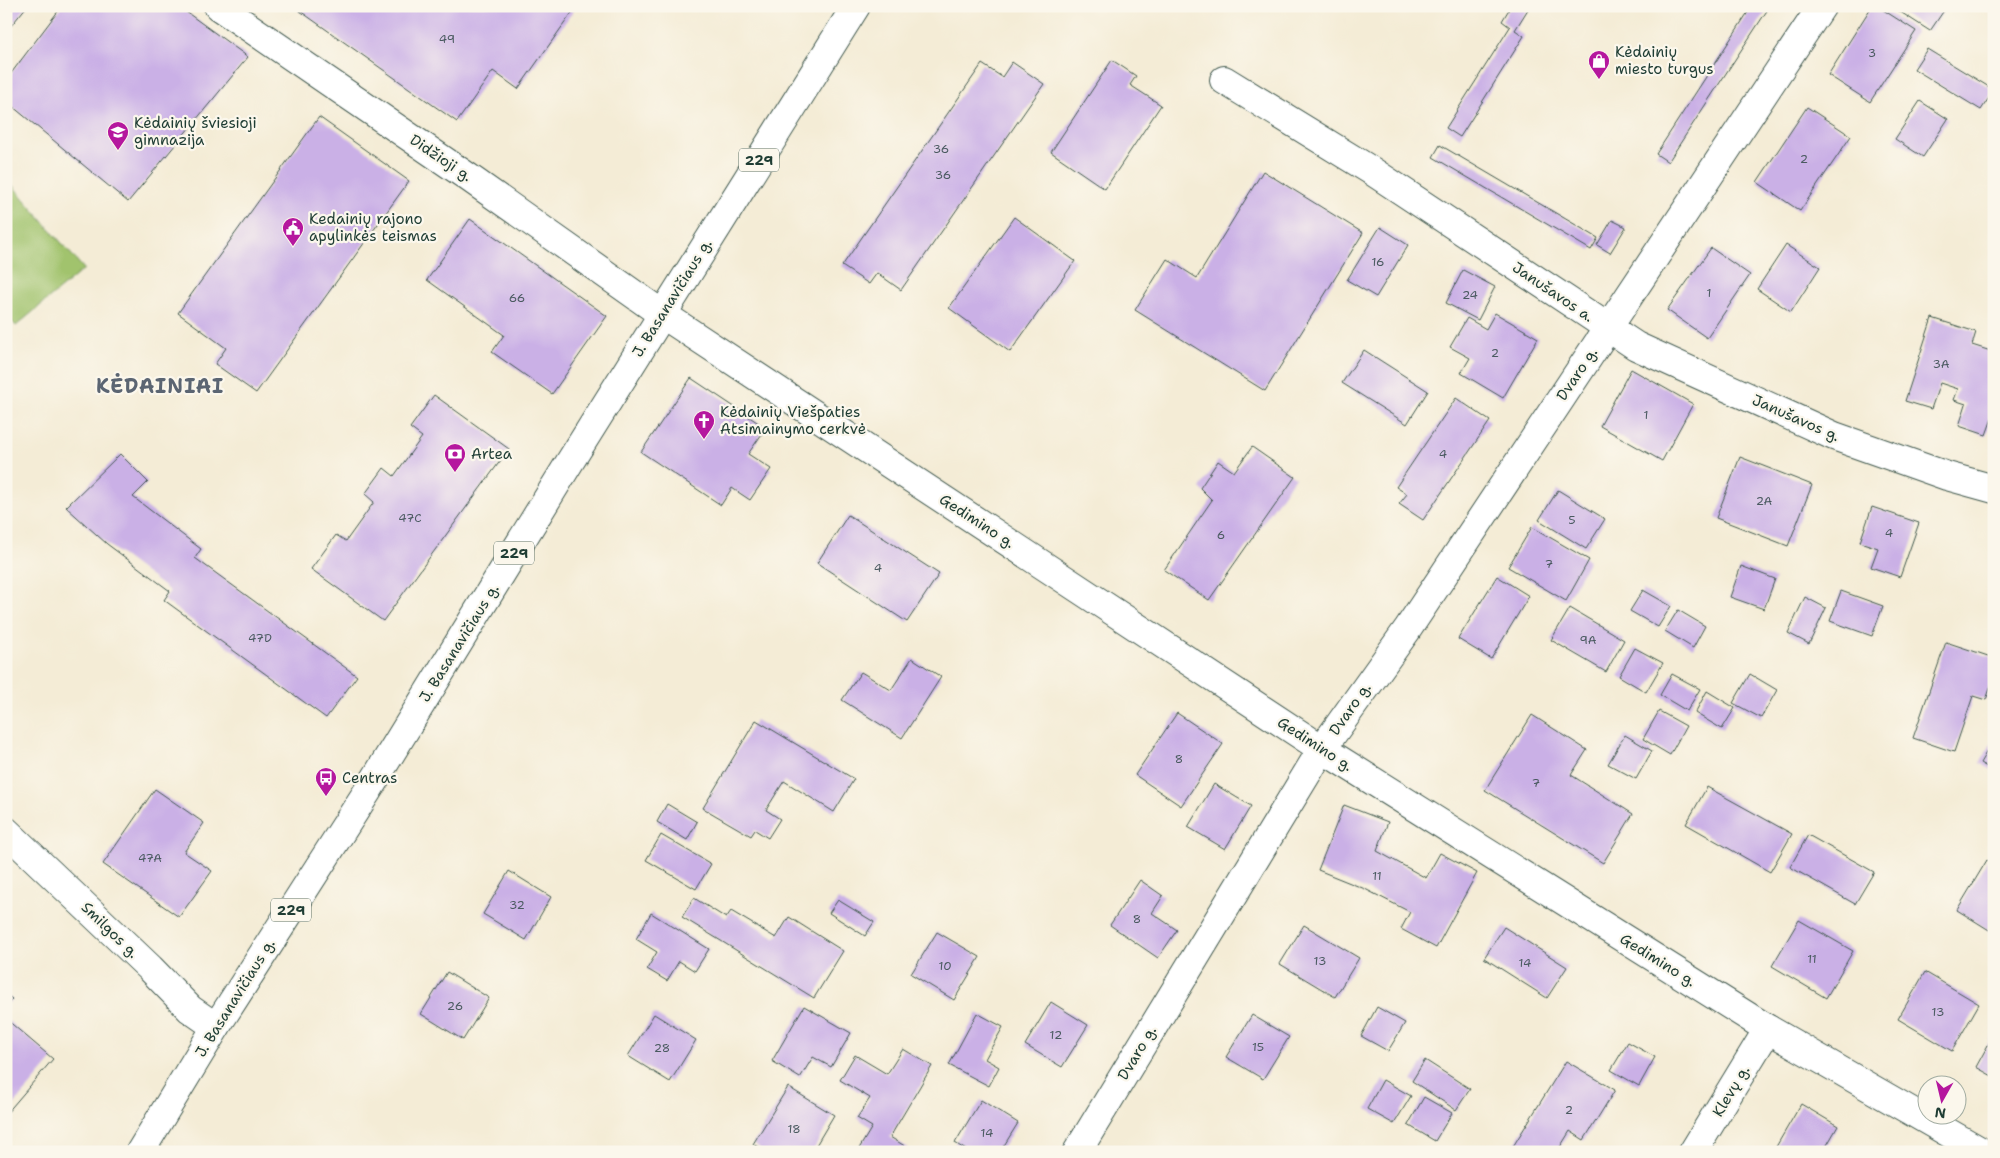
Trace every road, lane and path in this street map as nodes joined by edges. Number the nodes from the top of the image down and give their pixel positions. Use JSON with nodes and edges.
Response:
{"nodes":[{"id":1,"x":218,"y":6,"type":"edge"},
{"id":2,"x":856,"y":6,"type":"edge"},
{"id":3,"x":1822,"y":6,"type":"edge"},
{"id":4,"x":1224,"y":80,"type":"dead end"},
{"id":5,"x":662,"y":314,"type":"junction"},
{"id":6,"x":1608,"y":328,"type":"junction"},
{"id":7,"x":1994,"y":489,"type":"edge"},
{"id":8,"x":1322,"y":749,"type":"junction"},
{"id":9,"x":6,"y":831,"type":"edge"},
{"id":10,"x":216,"y":1028,"type":"junction"},
{"id":11,"x":1768,"y":1029,"type":"junction"},
{"id":12,"x":140,"y":1152,"type":"edge"},
{"id":13,"x":1077,"y":1152,"type":"edge"},
{"id":14,"x":1693,"y":1152,"type":"edge"},
{"id":15,"x":1982,"y":1152,"type":"edge"}],
"edges":[{"from":1,"to":5,"type":"street","name":"Didžioji g."},
{"from":2,"to":5,"type":"street","name":"J. Basanavičiaus g.","number":"229"},
{"from":3,"to":6,"type":"street","name":"Janušavos a."},
{"from":4,"to":6,"type":"street","name":"Janušavos a."},
{"from":5,"to":8,"type":"street","name":"Gedimino g."},
{"from":5,"to":10,"type":"street","name":"J. Basanavičiaus g.","number":"229"},
{"from":6,"to":7,"type":"street","name":"Janušavos g."},
{"from":6,"to":8,"type":"street","name":"Dvaro g."},
{"from":8,"to":11,"type":"street","name":"Gedimino g."},
{"from":8,"to":13,"type":"street","name":"Dvaro g."},
{"from":9,"to":10,"type":"street","name":"Smilgos g."},
{"from":10,"to":12,"type":"street","name":"J. Basanavičiaus g.","number":"229"},
{"from":11,"to":14,"type":"street","name":"Klevų g."},
{"from":11,"to":15,"type":"street","name":"Gedimino g."}]}
